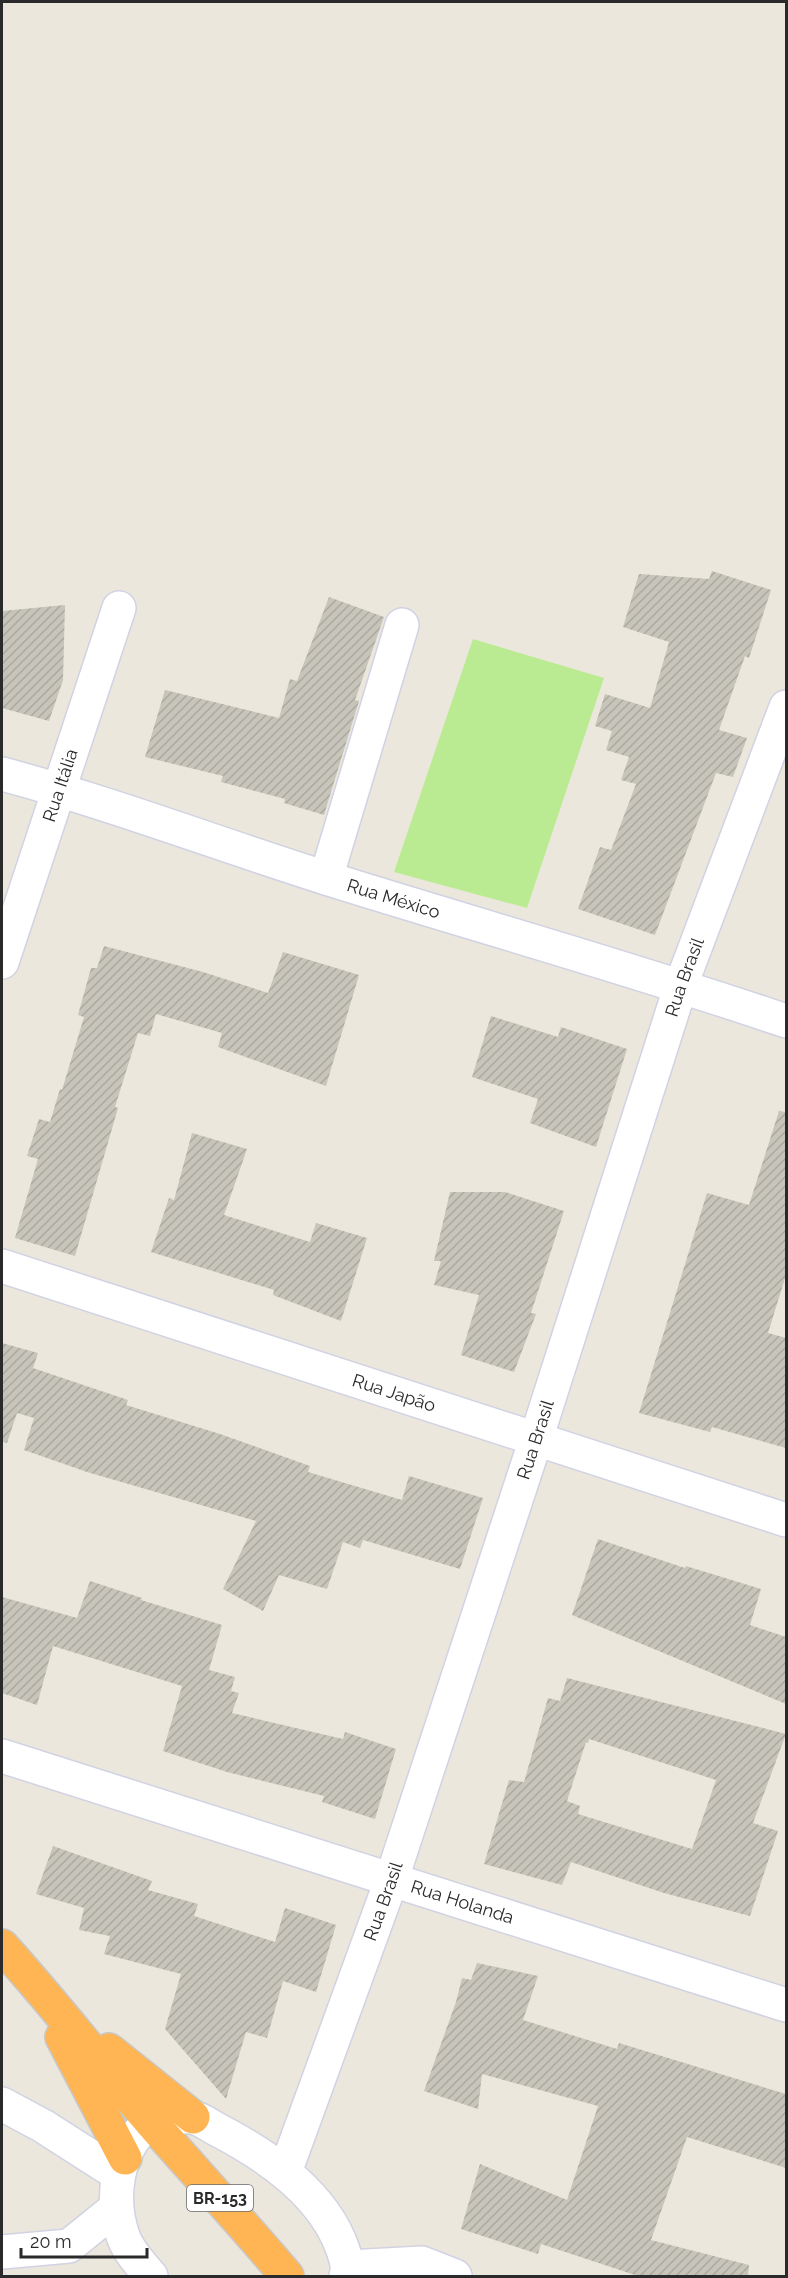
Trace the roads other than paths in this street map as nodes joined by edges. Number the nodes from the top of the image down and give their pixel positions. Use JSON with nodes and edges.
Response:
{"nodes":[{"id":1,"x":119,"y":608,"type":"dead end"},
{"id":2,"x":402,"y":625,"type":"dead end"},
{"id":3,"x":786,"y":707,"type":"edge"},
{"id":4,"x":2,"y":774,"type":"edge"},
{"id":5,"x":58,"y":789,"type":"junction"},
{"id":6,"x":326,"y":878,"type":"junction"},
{"id":7,"x":2,"y":962,"type":"edge"},
{"id":8,"x":681,"y":985,"type":"junction"},
{"id":9,"x":786,"y":1021,"type":"edge"},
{"id":10,"x":2,"y":1266,"type":"edge"},
{"id":11,"x":536,"y":1439,"type":"junction"},
{"id":12,"x":786,"y":1520,"type":"edge"},
{"id":13,"x":2,"y":1756,"type":"edge"},
{"id":14,"x":392,"y":1881,"type":"junction"},
{"id":15,"x":2,"y":1946,"type":"edge"},
{"id":16,"x":32,"y":1980,"type":"junction"},
{"id":17,"x":786,"y":2005,"type":"edge"},
{"id":18,"x":56,"y":2008,"type":"junction"},
{"id":19,"x":2,"y":2104,"type":"edge"},
{"id":20,"x":193,"y":2117,"type":"junction"},
{"id":21,"x":151,"y":2122,"type":"junction"},
{"id":22,"x":122,"y":2166,"type":"junction"},
{"id":23,"x":285,"y":2172,"type":"junction"},
{"id":24,"x":116,"y":2208,"type":"junction"},
{"id":25,"x":2,"y":2252,"type":"edge"},
{"id":26,"x":347,"y":2272,"type":"edge"},
{"id":27,"x":151,"y":2277,"type":"edge"},
{"id":28,"x":287,"y":2277,"type":"edge"},
{"id":29,"x":455,"y":2277,"type":"edge"}],
"edges":[{"from":1,"to":5,"type":"street","name":"Rua Itália"},
{"from":2,"to":6,"type":"street"},
{"from":3,"to":8,"type":"street","name":"Rua Brasil"},
{"from":4,"to":5,"type":"street","name":"Rua México"},
{"from":5,"to":6,"type":"street","name":"Rua México"},
{"from":5,"to":7,"type":"street","name":"Rua Itália"},
{"from":6,"to":8,"type":"street","name":"Rua México"},
{"from":8,"to":9,"type":"street","name":"Rua México"},
{"from":8,"to":11,"type":"street","name":"Rua Brasil"},
{"from":10,"to":11,"type":"street","name":"Rua Japão"},
{"from":11,"to":12,"type":"street","name":"Rua Japão"},
{"from":11,"to":14,"type":"street","name":"Rua Brasil"},
{"from":13,"to":14,"type":"street","name":"Rua Holanda"},
{"from":14,"to":17,"type":"street","name":"Rua Holanda"},
{"from":14,"to":23,"type":"street","name":"Rua Brasil"},
{"from":15,"to":16,"type":"highway","number":"BR-153"},
{"from":16,"to":18,"type":"highway","number":"BR-153"},
{"from":16,"to":22,"type":"highway"},
{"from":18,"to":20,"type":"highway"},
{"from":18,"to":21,"type":"highway","number":"BR-153"},
{"from":19,"to":22,"type":"street"},
{"from":20,"to":21,"type":"street"},
{"from":20,"to":23,"type":"street"},
{"from":21,"to":22,"type":"street"},
{"from":21,"to":28,"type":"highway","number":"BR-153"},
{"from":22,"to":24,"type":"street"},
{"from":23,"to":26,"type":"street"},
{"from":24,"to":25,"type":"street"},
{"from":24,"to":27,"type":"street"},
{"from":26,"to":29,"type":"street"}]}
